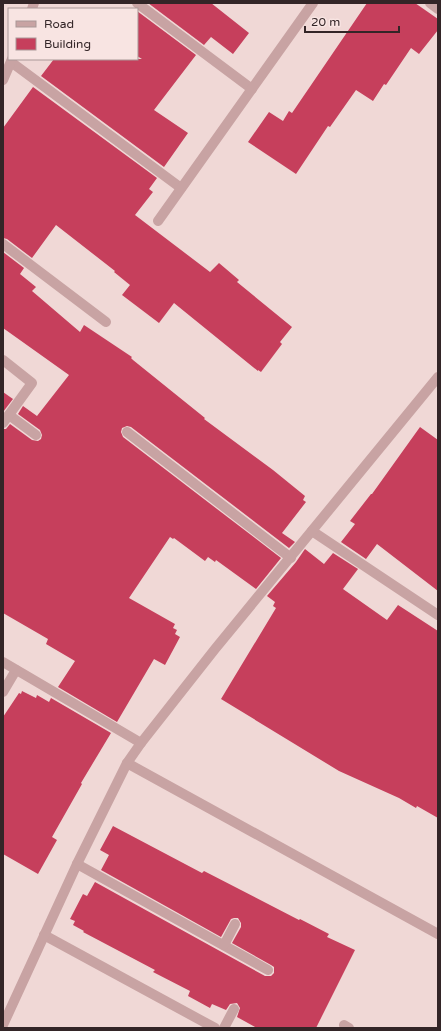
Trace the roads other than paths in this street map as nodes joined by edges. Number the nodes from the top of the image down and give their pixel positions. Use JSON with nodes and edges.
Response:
{"nodes":[{"id":1,"x":137,"y":3,"type":"edge"},
{"id":2,"x":313,"y":3,"type":"edge"},
{"id":3,"x":430,"y":3,"type":"edge"},
{"id":4,"x":438,"y":9,"type":"edge"},
{"id":5,"x":12,"y":61,"type":"edge"},
{"id":6,"x":3,"y":80,"type":"edge"},
{"id":7,"x":252,"y":89,"type":"junction"},
{"id":8,"x":181,"y":188,"type":"junction"},
{"id":9,"x":158,"y":221,"type":"dead end"},
{"id":10,"x":3,"y":244,"type":"edge"},
{"id":11,"x":106,"y":322,"type":"dead end"},
{"id":12,"x":3,"y":360,"type":"edge"},
{"id":13,"x":438,"y":377,"type":"edge"},
{"id":14,"x":6,"y":419,"type":"edge"},
{"id":15,"x":127,"y":432,"type":"dead end"},
{"id":16,"x":36,"y":435,"type":"dead end"},
{"id":17,"x":312,"y":531,"type":"junction"},
{"id":18,"x":291,"y":558,"type":"junction"},
{"id":19,"x":438,"y":615,"type":"edge"},
{"id":20,"x":3,"y":662,"type":"edge"},
{"id":21,"x":16,"y":670,"type":"junction"},
{"id":22,"x":3,"y":692,"type":"edge"},
{"id":23,"x":141,"y":744,"type":"junction"},
{"id":24,"x":127,"y":763,"type":"junction"},
{"id":25,"x":77,"y":864,"type":"junction"},
{"id":26,"x":235,"y":924,"type":"dead end"},
{"id":27,"x":438,"y":934,"type":"edge"},
{"id":28,"x":44,"y":935,"type":"junction"},
{"id":29,"x":224,"y":945,"type":"junction"},
{"id":30,"x":268,"y":970,"type":"dead end"},
{"id":31,"x":234,"y":1009,"type":"dead end"},
{"id":32,"x":3,"y":1025,"type":"edge"},
{"id":33,"x":215,"y":1028,"type":"edge"},
{"id":34,"x":224,"y":1028,"type":"edge"}],
"edges":[{"from":1,"to":7,"type":"street"},
{"from":2,"to":7,"type":"street"},
{"from":3,"to":4,"type":"street"},
{"from":5,"to":6,"type":"street"},
{"from":5,"to":8,"type":"street"},
{"from":7,"to":8,"type":"street"},
{"from":8,"to":9,"type":"street"},
{"from":10,"to":11,"type":"street"},
{"from":12,"to":14,"type":"street"},
{"from":13,"to":17,"type":"street"},
{"from":14,"to":16,"type":"street"},
{"from":15,"to":18,"type":"street"},
{"from":17,"to":18,"type":"street"},
{"from":17,"to":19,"type":"street"},
{"from":18,"to":23,"type":"street"},
{"from":20,"to":21,"type":"street"},
{"from":21,"to":22,"type":"street"},
{"from":21,"to":23,"type":"street"},
{"from":23,"to":24,"type":"street"},
{"from":24,"to":25,"type":"street"},
{"from":24,"to":27,"type":"street"},
{"from":25,"to":28,"type":"street"},
{"from":25,"to":29,"type":"street"},
{"from":26,"to":29,"type":"street"},
{"from":28,"to":32,"type":"street"},
{"from":28,"to":33,"type":"street"},
{"from":29,"to":30,"type":"street"},
{"from":31,"to":34,"type":"street"}]}
